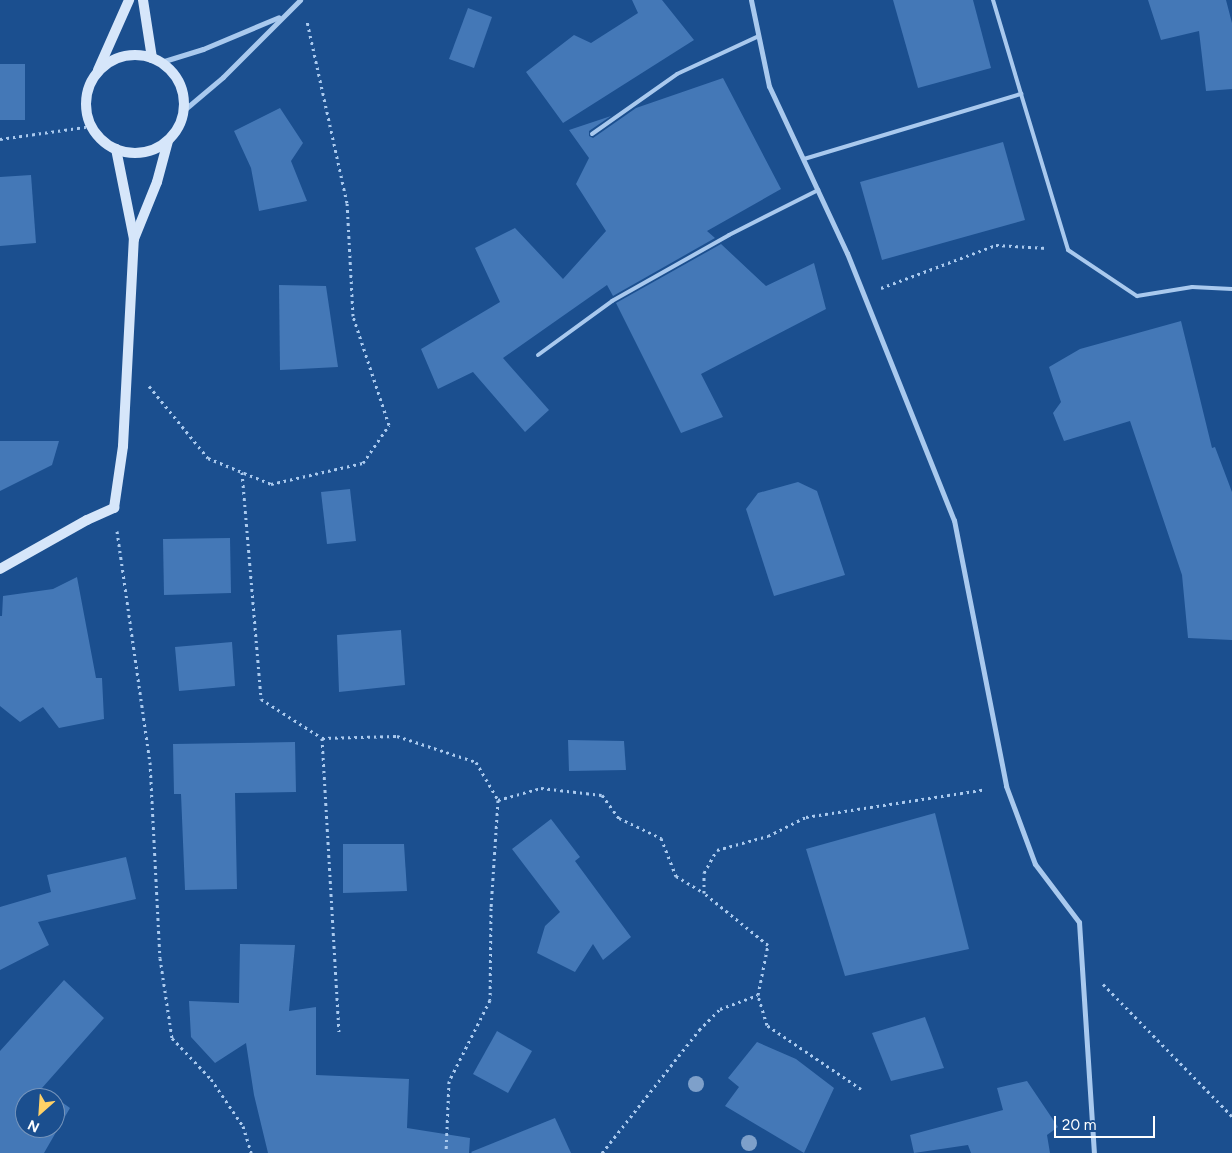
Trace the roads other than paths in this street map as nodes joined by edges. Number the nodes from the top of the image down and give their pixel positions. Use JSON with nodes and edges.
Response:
{"nodes":[{"id":1,"x":129,"y":0,"type":"edge"},
{"id":2,"x":143,"y":0,"type":"edge"},
{"id":3,"x":300,"y":0,"type":"edge"},
{"id":4,"x":751,"y":0,"type":"edge"},
{"id":5,"x":993,"y":0,"type":"edge"},
{"id":6,"x":282,"y":16,"type":"junction"},
{"id":7,"x":759,"y":36,"type":"junction"},
{"id":8,"x":157,"y":60,"type":"junction"},
{"id":9,"x":94,"y":78,"type":"junction"},
{"id":10,"x":1021,"y":94,"type":"junction"},
{"id":11,"x":184,"y":110,"type":"junction"},
{"id":12,"x":592,"y":134,"type":"dead end"},
{"id":13,"x":168,"y":141,"type":"junction"},
{"id":14,"x":116,"y":149,"type":"junction"},
{"id":15,"x":804,"y":159,"type":"junction"},
{"id":16,"x":818,"y":190,"type":"junction"},
{"id":17,"x":134,"y":239,"type":"junction"},
{"id":18,"x":1232,"y":289,"type":"edge"},
{"id":19,"x":538,"y":355,"type":"dead end"},
{"id":20,"x":0,"y":569,"type":"edge"},
{"id":21,"x":1094,"y":1153,"type":"edge"}],
"edges":[{"from":1,"to":9,"type":"street"},
{"from":2,"to":8,"type":"street"},
{"from":3,"to":6,"type":"street"},
{"from":4,"to":7,"type":"street"},
{"from":5,"to":10,"type":"lane"},
{"from":6,"to":8,"type":"street"},
{"from":6,"to":11,"type":"street"},
{"from":7,"to":12,"type":"lane"},
{"from":7,"to":15,"type":"street"},
{"from":8,"to":9,"type":"street"},
{"from":8,"to":11,"type":"street"},
{"from":9,"to":14,"type":"street"},
{"from":10,"to":15,"type":"lane"},
{"from":10,"to":18,"type":"lane"},
{"from":11,"to":13,"type":"street"},
{"from":13,"to":14,"type":"street"},
{"from":13,"to":17,"type":"street"},
{"from":14,"to":17,"type":"street"},
{"from":15,"to":16,"type":"street"},
{"from":16,"to":19,"type":"lane"},
{"from":16,"to":21,"type":"street"},
{"from":17,"to":20,"type":"street"}]}
